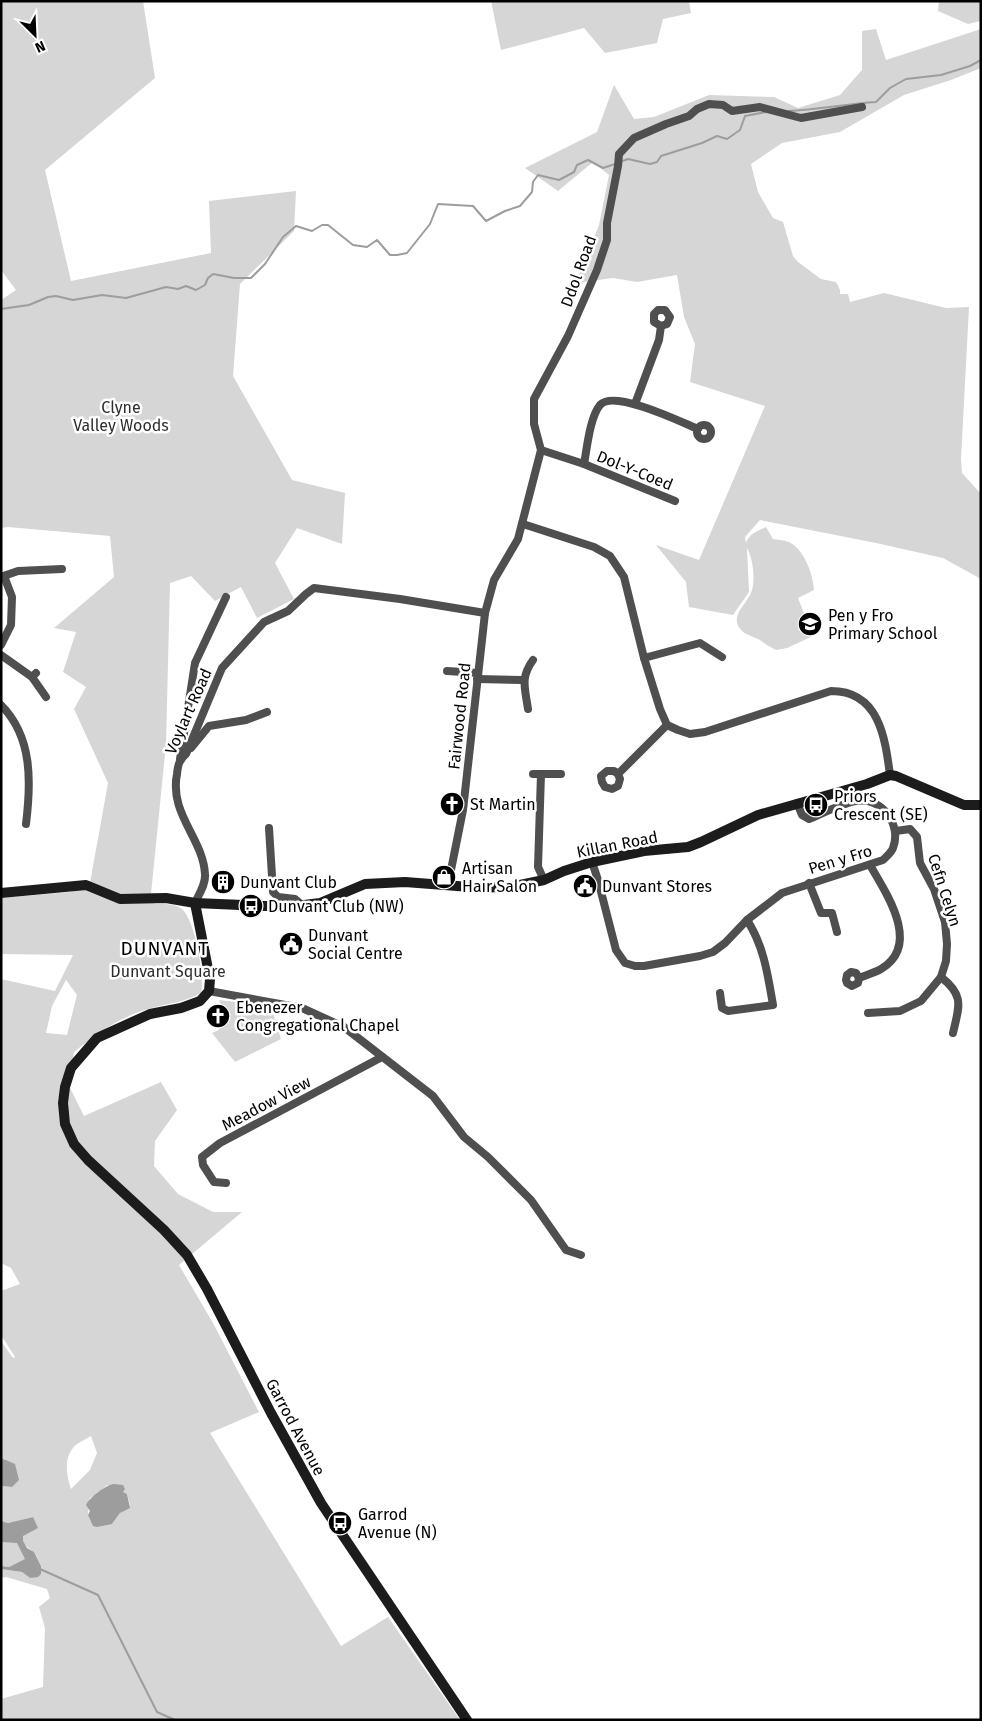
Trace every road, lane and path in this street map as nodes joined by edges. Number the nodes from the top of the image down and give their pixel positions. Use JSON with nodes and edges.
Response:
{"nodes":[{"id":1,"x":862,"y":107,"type":"dead end"},
{"id":2,"x":662,"y":326,"type":"dead end"},
{"id":3,"x":635,"y":404,"type":"junction"},
{"id":4,"x":698,"y":429,"type":"dead end"},
{"id":5,"x":542,"y":450,"type":"junction"},
{"id":6,"x":584,"y":464,"type":"junction"},
{"id":7,"x":675,"y":501,"type":"dead end"},
{"id":8,"x":523,"y":524,"type":"junction"},
{"id":9,"x":63,"y":570,"type":"dead end"},
{"id":10,"x":2,"y":576,"type":"edge"},
{"id":11,"x":226,"y":597,"type":"dead end"},
{"id":12,"x":485,"y":614,"type":"junction"},
{"id":13,"x":1,"y":645,"type":"edge"},
{"id":14,"x":1,"y":655,"type":"edge"},
{"id":15,"x":722,"y":657,"type":"dead end"},
{"id":16,"x":644,"y":658,"type":"junction"},
{"id":17,"x":533,"y":660,"type":"dead end"},
{"id":18,"x":447,"y":671,"type":"dead end"},
{"id":19,"x":477,"y":676,"type":"junction"},
{"id":20,"x":523,"y":680,"type":"junction"},
{"id":21,"x":46,"y":697,"type":"dead end"},
{"id":22,"x":1,"y":705,"type":"edge"},
{"id":23,"x":528,"y":708,"type":"dead end"},
{"id":24,"x":267,"y":712,"type":"dead end"},
{"id":25,"x":667,"y":725,"type":"junction"},
{"id":26,"x":183,"y":757,"type":"junction"},
{"id":27,"x":533,"y":774,"type":"dead end"},
{"id":28,"x":541,"y":774,"type":"junction"},
{"id":29,"x":561,"y":774,"type":"dead end"},
{"id":30,"x":618,"y":774,"type":"dead end"},
{"id":31,"x":890,"y":775,"type":"junction"},
{"id":32,"x":797,"y":803,"type":"junction"},
{"id":33,"x":981,"y":805,"type":"edge"},
{"id":34,"x":26,"y":824,"type":"dead end"},
{"id":35,"x":269,"y":828,"type":"dead end"},
{"id":36,"x":896,"y":831,"type":"junction"},
{"id":37,"x":592,"y":862,"type":"junction"},
{"id":38,"x":870,"y":865,"type":"junction"},
{"id":39,"x":544,"y":880,"type":"junction"},
{"id":40,"x":809,"y":883,"type":"junction"},
{"id":41,"x":448,"y":885,"type":"junction"},
{"id":42,"x":1,"y":893,"type":"edge"},
{"id":43,"x":194,"y":903,"type":"junction"},
{"id":44,"x":302,"y":905,"type":"junction"},
{"id":45,"x":747,"y":920,"type":"junction"},
{"id":46,"x":837,"y":932,"type":"dead end"},
{"id":47,"x":941,"y":977,"type":"junction"},
{"id":48,"x":859,"y":978,"type":"dead end"},
{"id":49,"x":209,"y":991,"type":"junction"},
{"id":50,"x":720,"y":993,"type":"dead end"},
{"id":51,"x":868,"y":1013,"type":"dead end"},
{"id":52,"x":953,"y":1032,"type":"dead end"},
{"id":53,"x":382,"y":1057,"type":"junction"},
{"id":54,"x":226,"y":1183,"type":"dead end"},
{"id":55,"x":581,"y":1255,"type":"dead end"},
{"id":56,"x":467,"y":1720,"type":"edge"}],
"edges":[{"from":1,"to":5,"type":"street","name":"Ddol Road"},
{"from":2,"to":3,"type":"street"},
{"from":3,"to":4,"type":"street","name":"Dol-Y-Coed"},
{"from":3,"to":6,"type":"street","name":"Dol-Y-Coed"},
{"from":5,"to":6,"type":"street","name":"Dol-Y-Coed"},
{"from":5,"to":8,"type":"street"},
{"from":6,"to":7,"type":"street","name":"Dol-Y-Coed"},
{"from":8,"to":12,"type":"street","name":"Fairwood Road"},
{"from":8,"to":16,"type":"street"},
{"from":9,"to":10,"type":"street"},
{"from":10,"to":13,"type":"street"},
{"from":11,"to":26,"type":"street"},
{"from":12,"to":19,"type":"street","name":"Fairwood Road"},
{"from":12,"to":26,"type":"street","name":"Voylart Road"},
{"from":14,"to":21,"type":"street"},
{"from":15,"to":16,"type":"street"},
{"from":16,"to":25,"type":"street"},
{"from":17,"to":20,"type":"street"},
{"from":18,"to":19,"type":"street"},
{"from":19,"to":20,"type":"street"},
{"from":19,"to":41,"type":"street","name":"Fairwood Road"},
{"from":20,"to":23,"type":"street"},
{"from":22,"to":34,"type":"street"},
{"from":24,"to":26,"type":"street"},
{"from":25,"to":30,"type":"street"},
{"from":25,"to":31,"type":"street"},
{"from":26,"to":43,"type":"street","name":"Voylart Road"},
{"from":27,"to":28,"type":"street"},
{"from":28,"to":29,"type":"street"},
{"from":28,"to":39,"type":"street"},
{"from":31,"to":32,"type":"main road","name":"Killan Road"},
{"from":31,"to":33,"type":"main road"},
{"from":32,"to":36,"type":"street"},
{"from":32,"to":37,"type":"main road","name":"Killan Road"},
{"from":35,"to":44,"type":"street"},
{"from":36,"to":38,"type":"street","name":"Pen y Fro"},
{"from":36,"to":47,"type":"street","name":"Cefn Celyn"},
{"from":37,"to":39,"type":"main road","name":"Killan Road"},
{"from":37,"to":45,"type":"street","name":"Pen y Fro"},
{"from":38,"to":40,"type":"street","name":"Pen y Fro"},
{"from":38,"to":48,"type":"street"},
{"from":39,"to":41,"type":"main road","name":"Killan Road"},
{"from":40,"to":45,"type":"street","name":"Pen y Fro"},
{"from":40,"to":46,"type":"street"},
{"from":41,"to":44,"type":"main road","name":"Killan Road"},
{"from":42,"to":43,"type":"main road","name":"Killan Road"},
{"from":43,"to":44,"type":"main road","name":"Killan Road"},
{"from":43,"to":49,"type":"main road"},
{"from":45,"to":50,"type":"street"},
{"from":47,"to":51,"type":"street","name":"Cefn Celyn"},
{"from":47,"to":52,"type":"street"},
{"from":49,"to":53,"type":"street"},
{"from":49,"to":56,"type":"main road","name":"Garrod Avenue"},
{"from":53,"to":54,"type":"street","name":"Meadow View"},
{"from":53,"to":55,"type":"street"}]}
